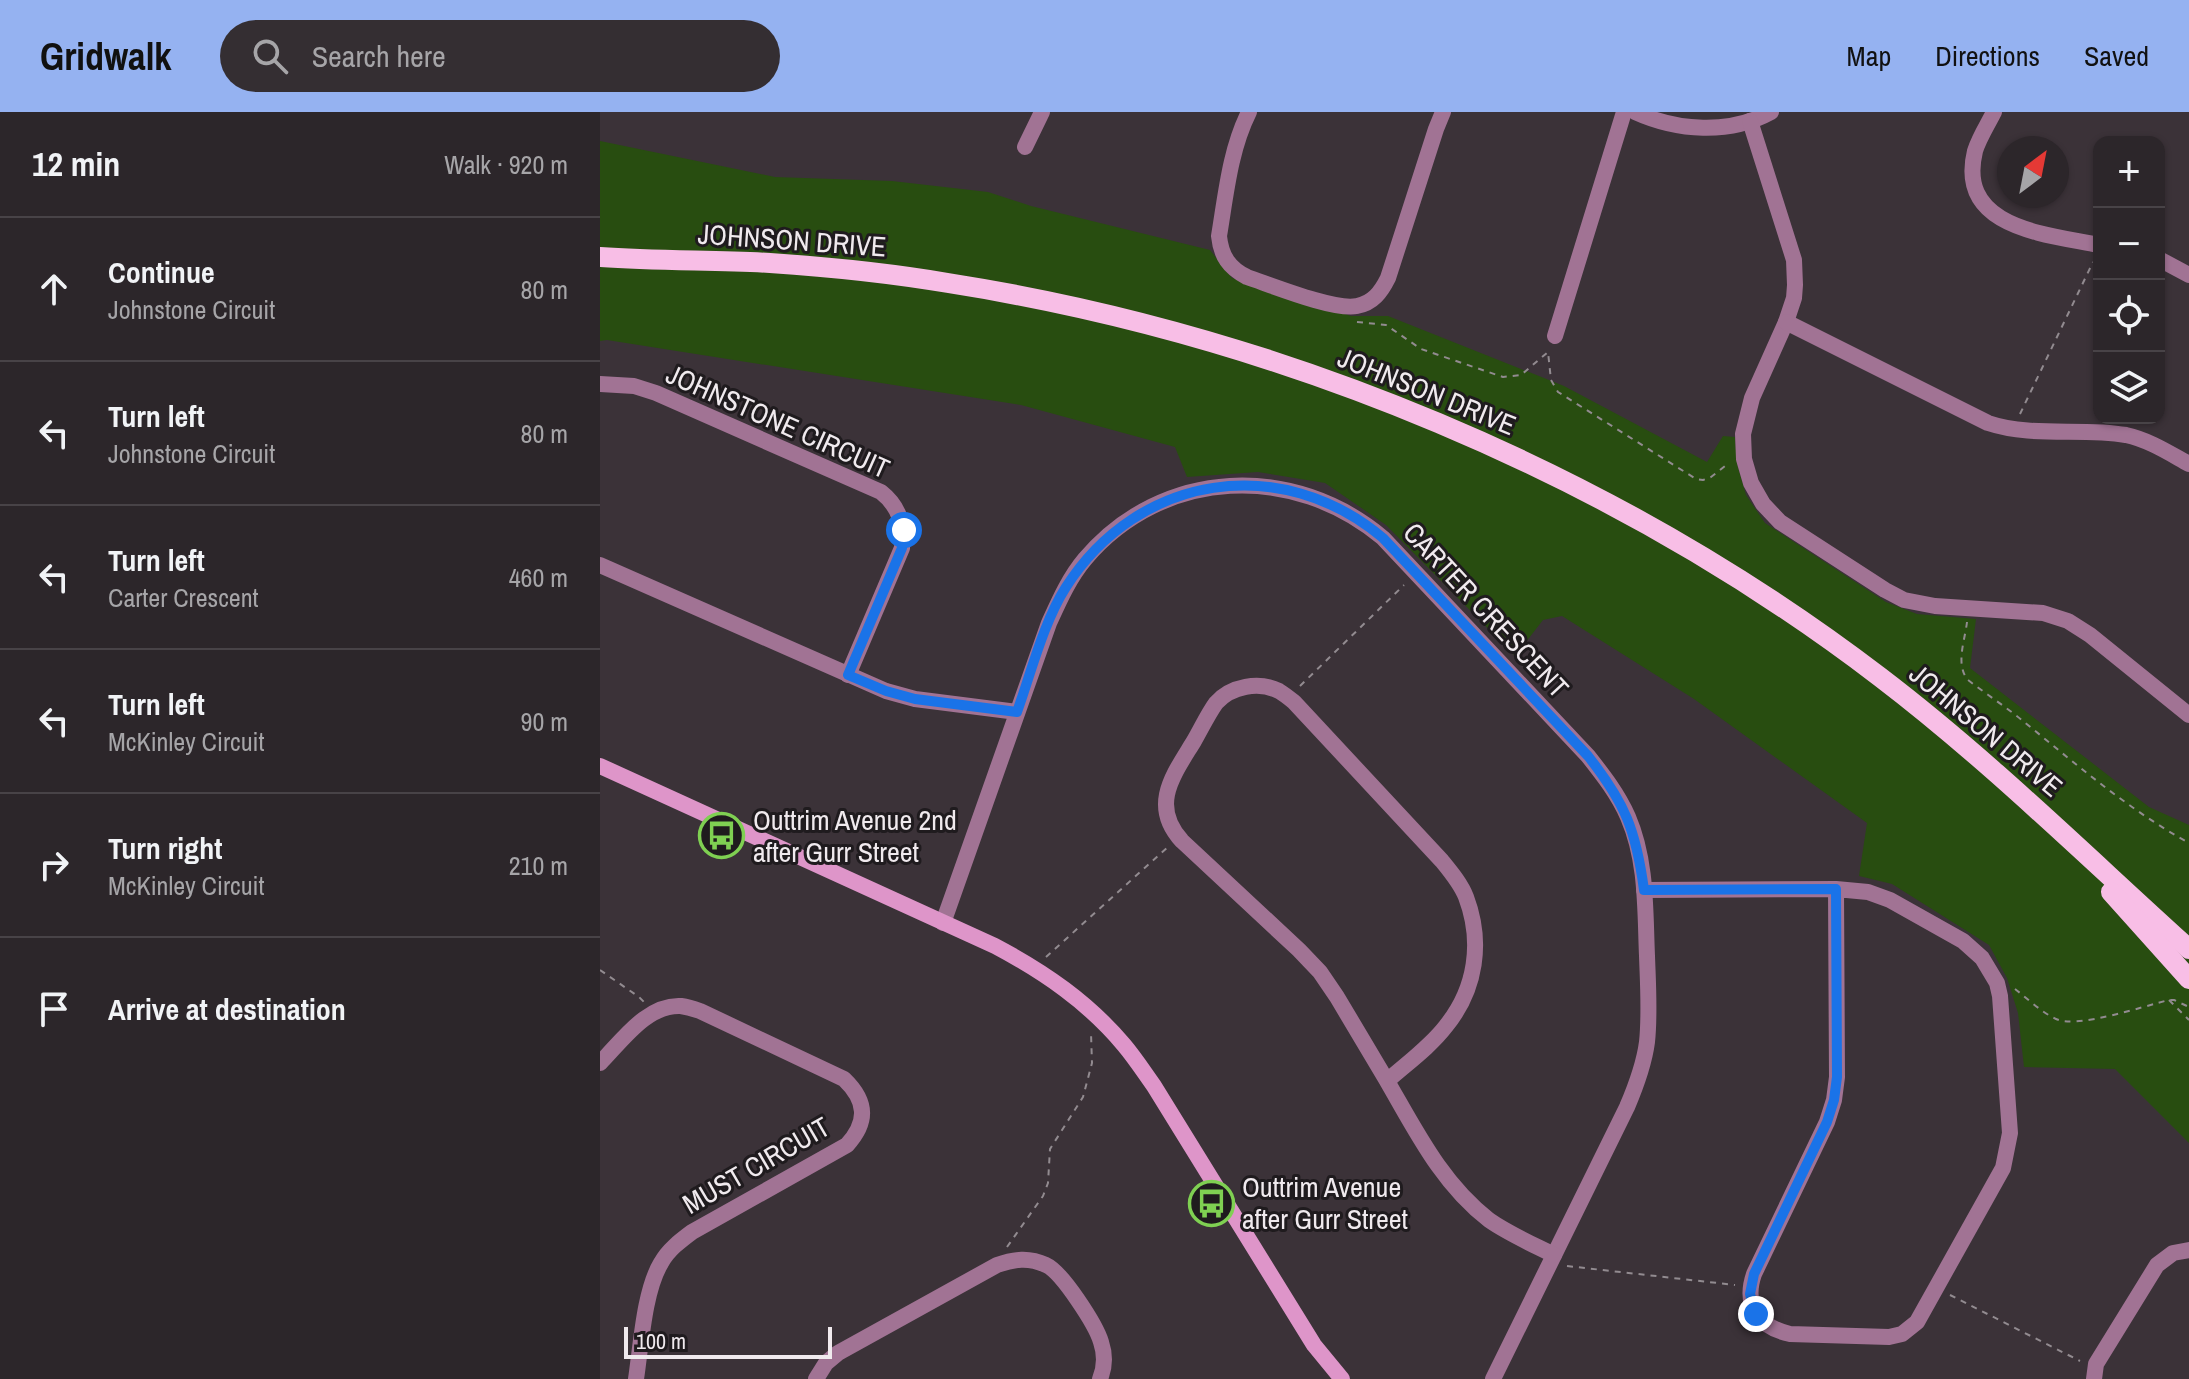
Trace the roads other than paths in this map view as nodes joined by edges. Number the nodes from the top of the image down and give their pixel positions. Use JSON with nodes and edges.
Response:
{"nodes":[{"id":1,"x":1042,"y":112,"type":"edge"},
{"id":2,"x":1249,"y":112,"type":"edge"},
{"id":3,"x":1443,"y":112,"type":"edge"},
{"id":4,"x":1624,"y":112,"type":"edge"},
{"id":5,"x":1635,"y":112,"type":"edge"},
{"id":6,"x":1771,"y":112,"type":"edge"},
{"id":7,"x":1994,"y":112,"type":"edge"},
{"id":8,"x":1750,"y":121,"type":"junction"},
{"id":9,"x":1025,"y":147,"type":"dead end"},
{"id":10,"x":2093,"y":247,"type":"edge"},
{"id":11,"x":600,"y":257,"type":"edge"},
{"id":12,"x":645,"y":260,"type":"junction"},
{"id":13,"x":2165,"y":262,"type":"edge"},
{"id":14,"x":600,"y":266,"type":"edge"},
{"id":15,"x":2189,"y":275,"type":"edge"},
{"id":16,"x":1786,"y":322,"type":"junction"},
{"id":17,"x":1555,"y":336,"type":"dead end"},
{"id":18,"x":600,"y":384,"type":"edge"},
{"id":19,"x":2189,"y":464,"type":"edge"},
{"id":20,"x":600,"y":565,"type":"edge"},
{"id":21,"x":848,"y":675,"type":"junction"},
{"id":22,"x":1017,"y":712,"type":"junction"},
{"id":23,"x":2189,"y":715,"type":"edge"},
{"id":24,"x":600,"y":766,"type":"edge"},
{"id":25,"x":2077,"y":847,"type":"junction"},
{"id":26,"x":1836,"y":889,"type":"junction"},
{"id":27,"x":1644,"y":890,"type":"junction"},
{"id":28,"x":943,"y":923,"type":"junction"},
{"id":29,"x":2189,"y":949,"type":"edge"},
{"id":30,"x":2189,"y":979,"type":"edge"},
{"id":31,"x":600,"y":1063,"type":"edge"},
{"id":32,"x":1387,"y":1081,"type":"junction"},
{"id":33,"x":2189,"y":1250,"type":"edge"},
{"id":34,"x":1552,"y":1260,"type":"junction"},
{"id":35,"x":2094,"y":1374,"type":"edge"},
{"id":36,"x":636,"y":1379,"type":"edge"},
{"id":37,"x":816,"y":1379,"type":"edge"},
{"id":38,"x":1100,"y":1379,"type":"edge"},
{"id":39,"x":1342,"y":1379,"type":"edge"},
{"id":40,"x":1493,"y":1379,"type":"edge"}],
"edges":[{"from":1,"to":9,"type":"street"},
{"from":2,"to":3,"type":"street"},
{"from":4,"to":17,"type":"street"},
{"from":5,"to":8,"type":"street"},
{"from":6,"to":8,"type":"street"},
{"from":7,"to":10,"type":"street"},
{"from":8,"to":16,"type":"street"},
{"from":11,"to":12,"type":"main road","name":"JOHNSON DRIVE"},
{"from":12,"to":14,"type":"main road","name":"JOHNSON DRIVE"},
{"from":12,"to":25,"type":"main road","name":"JOHNSON DRIVE"},
{"from":13,"to":15,"type":"street"},
{"from":16,"to":19,"type":"street"},
{"from":16,"to":23,"type":"street"},
{"from":18,"to":21,"type":"street","name":"JOHNSTONE CIRCUIT"},
{"from":20,"to":21,"type":"street"},
{"from":21,"to":22,"type":"street"},
{"from":22,"to":27,"type":"street","name":"CARTER CRESCENT"},
{"from":22,"to":28,"type":"street","name":"CARTER CRESCENT"},
{"from":24,"to":28,"type":"street"},
{"from":25,"to":29,"type":"main road","name":"JOHNSON DRIVE"},
{"from":25,"to":30,"type":"main road","name":"JOHNSON DRIVE"},
{"from":26,"to":26,"type":"street"},
{"from":26,"to":27,"type":"street"},
{"from":27,"to":34,"type":"street","name":"CARTER CRESCENT"},
{"from":28,"to":39,"type":"street"},
{"from":31,"to":36,"type":"street","name":"MUST CIRCUIT"},
{"from":32,"to":32,"type":"street"},
{"from":32,"to":34,"type":"street"},
{"from":33,"to":35,"type":"street"},
{"from":34,"to":40,"type":"street","name":"CARTER CRESCENT"},
{"from":37,"to":38,"type":"street"}]}
